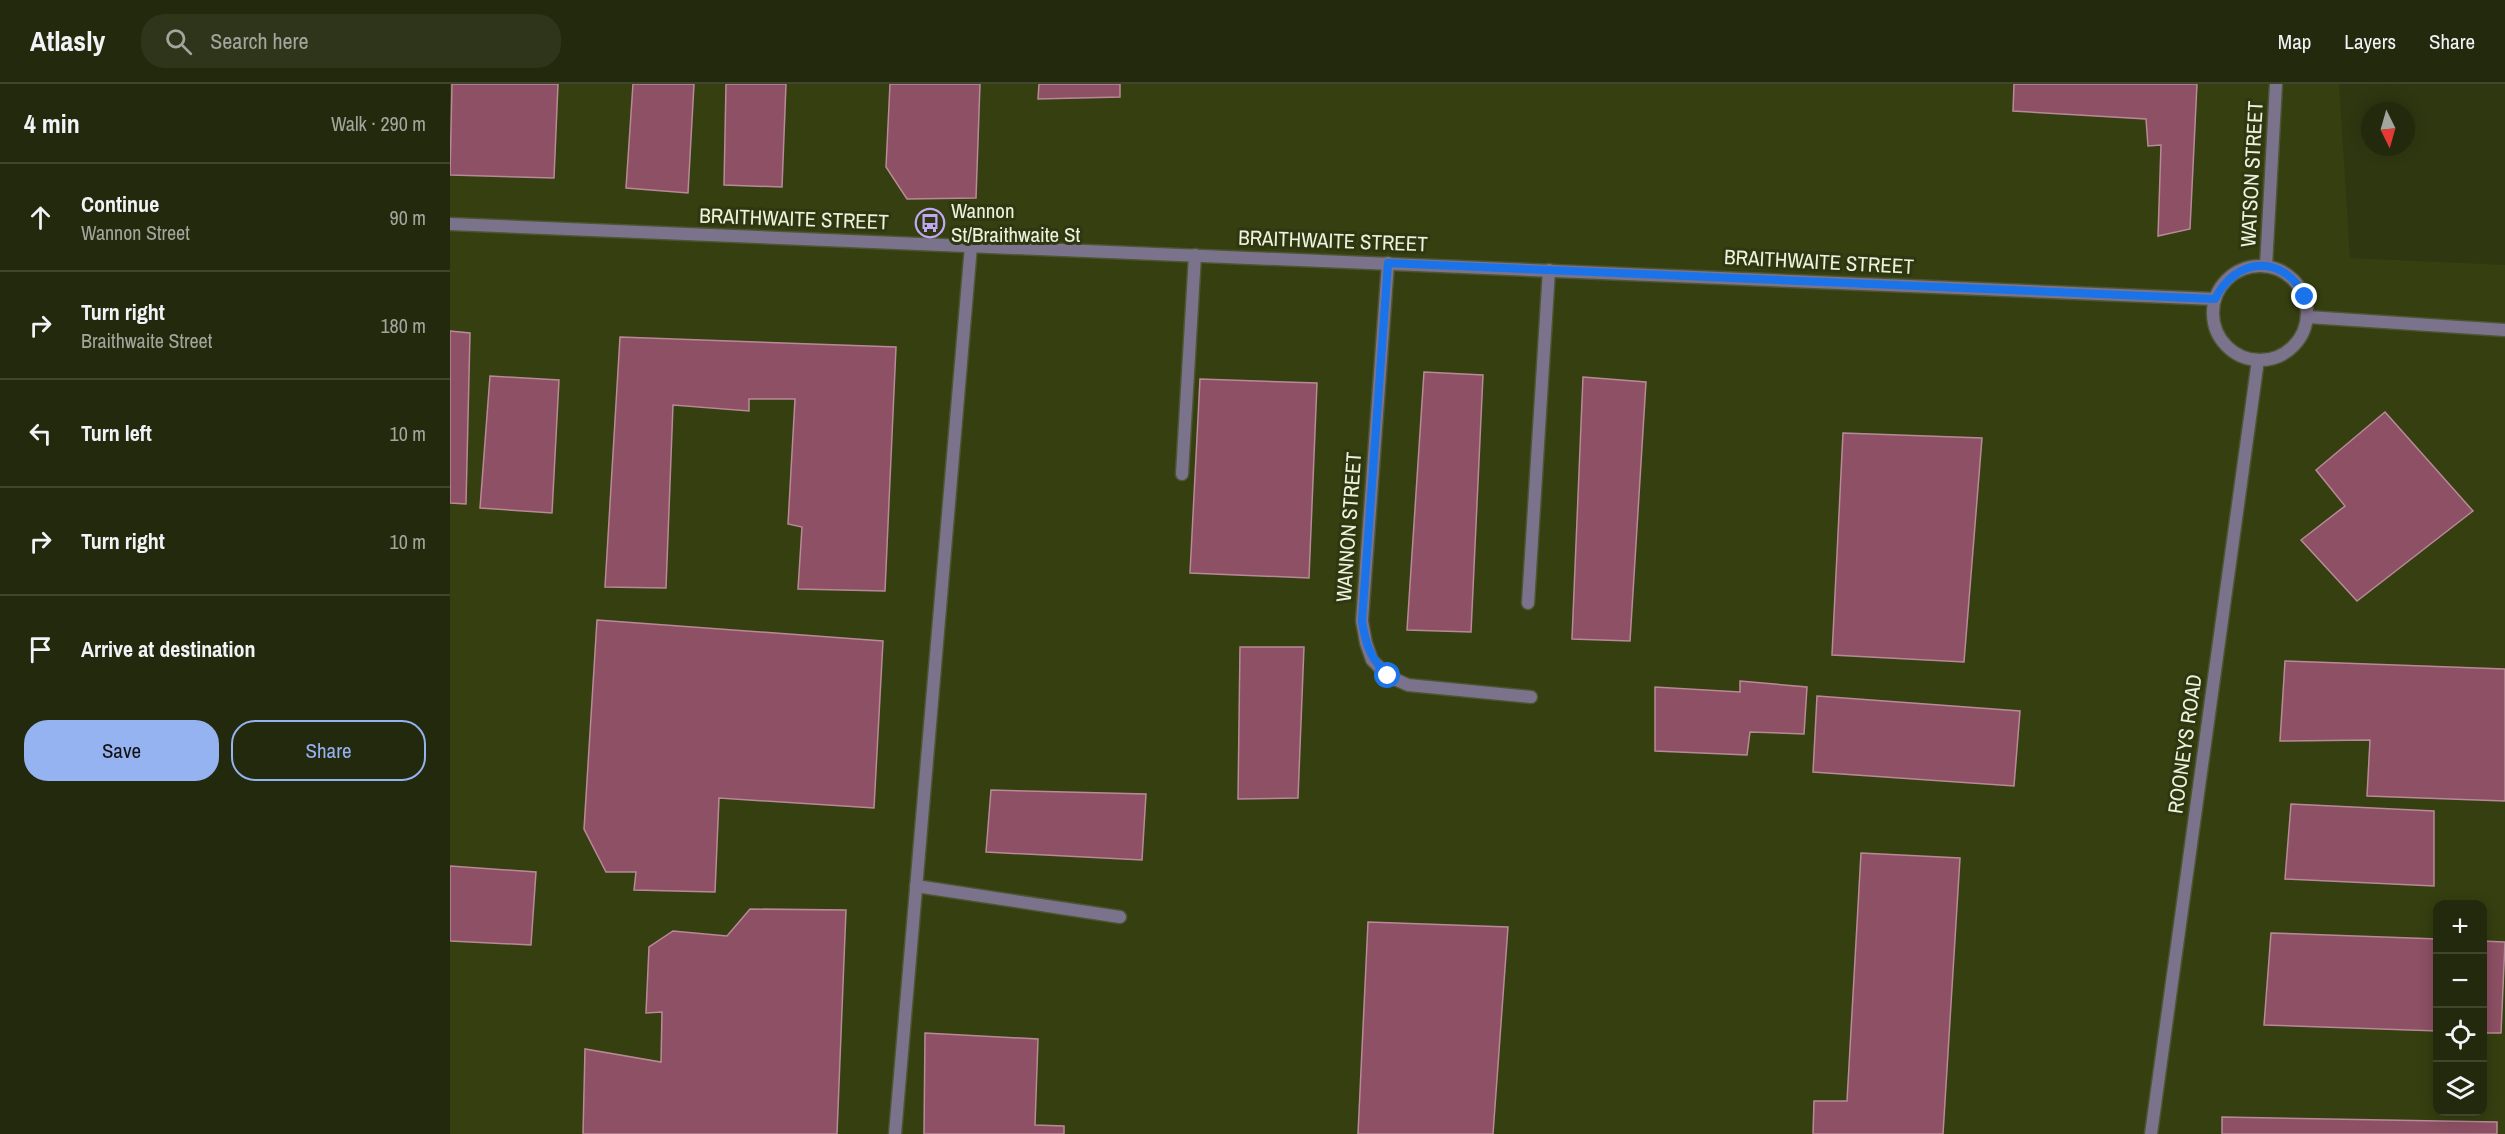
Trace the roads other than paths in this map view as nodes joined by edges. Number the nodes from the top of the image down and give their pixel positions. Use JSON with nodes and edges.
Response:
{"nodes":[{"id":1,"x":2276,"y":84,"type":"edge"},
{"id":2,"x":450,"y":224,"type":"edge"},
{"id":3,"x":971,"y":246,"type":"junction"},
{"id":4,"x":1195,"y":255,"type":"junction"},
{"id":5,"x":1388,"y":263,"type":"junction"},
{"id":6,"x":2266,"y":266,"type":"junction"},
{"id":7,"x":1550,"y":270,"type":"junction"},
{"id":8,"x":2215,"y":299,"type":"junction"},
{"id":9,"x":2308,"y":317,"type":"junction"},
{"id":10,"x":2505,"y":330,"type":"edge"},
{"id":11,"x":2258,"y":360,"type":"junction"},
{"id":12,"x":1182,"y":474,"type":"dead end"},
{"id":13,"x":1528,"y":603,"type":"dead end"},
{"id":14,"x":1531,"y":697,"type":"dead end"},
{"id":15,"x":916,"y":886,"type":"junction"},
{"id":16,"x":1120,"y":917,"type":"dead end"},
{"id":17,"x":895,"y":1134,"type":"edge"},
{"id":18,"x":2151,"y":1134,"type":"edge"}],
"edges":[{"from":1,"to":6,"type":"street","name":"WATSON STREET"},
{"from":2,"to":3,"type":"street","name":"BRAITHWAITE STREET"},
{"from":3,"to":4,"type":"street","name":"BRAITHWAITE STREET"},
{"from":3,"to":15,"type":"street"},
{"from":4,"to":5,"type":"street","name":"BRAITHWAITE STREET"},
{"from":4,"to":12,"type":"street"},
{"from":5,"to":7,"type":"street","name":"BRAITHWAITE STREET"},
{"from":5,"to":14,"type":"street","name":"WANNON STREET"},
{"from":6,"to":8,"type":"street"},
{"from":6,"to":9,"type":"street"},
{"from":7,"to":8,"type":"street","name":"BRAITHWAITE STREET"},
{"from":7,"to":13,"type":"street"},
{"from":8,"to":11,"type":"street"},
{"from":9,"to":10,"type":"street"},
{"from":9,"to":11,"type":"street"},
{"from":11,"to":18,"type":"street","name":"ROONEYS ROAD"},
{"from":15,"to":16,"type":"street"},
{"from":15,"to":17,"type":"street"}]}
